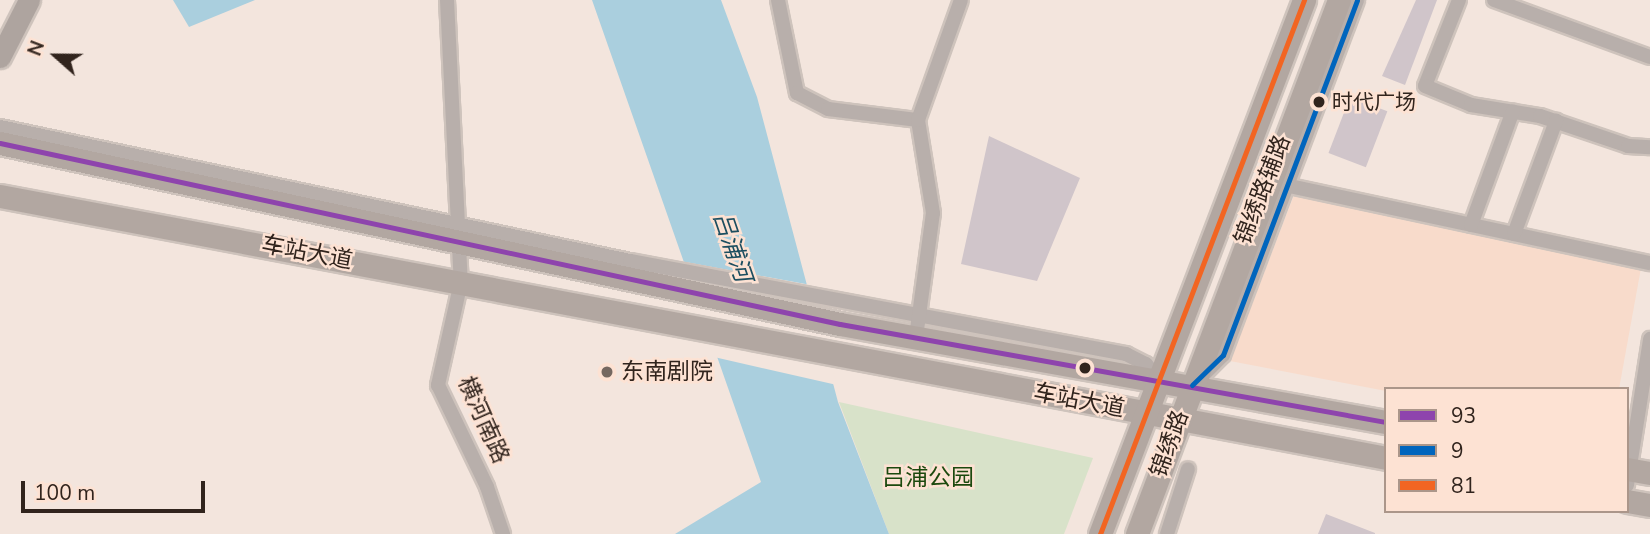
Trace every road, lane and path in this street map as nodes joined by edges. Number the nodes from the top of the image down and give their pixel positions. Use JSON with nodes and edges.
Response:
{"nodes":[{"id":1,"x":29,"y":0,"type":"edge"},
{"id":2,"x":447,"y":0,"type":"edge"},
{"id":3,"x":778,"y":0,"type":"edge"},
{"id":4,"x":961,"y":0,"type":"edge"},
{"id":5,"x":1304,"y":0,"type":"edge"},
{"id":6,"x":1339,"y":0,"type":"edge"},
{"id":7,"x":1357,"y":0,"type":"edge"},
{"id":8,"x":1459,"y":0,"type":"edge"},
{"id":9,"x":1494,"y":0,"type":"edge"},
{"id":10,"x":0,"y":57,"type":"edge"},
{"id":11,"x":1650,"y":57,"type":"edge"},
{"id":12,"x":1513,"y":111,"type":"junction"},
{"id":13,"x":918,"y":120,"type":"junction"},
{"id":14,"x":1556,"y":121,"type":"junction"},
{"id":15,"x":0,"y":127,"type":"edge"},
{"id":16,"x":0,"y":143,"type":"edge"},
{"id":17,"x":1650,"y":147,"type":"edge"},
{"id":18,"x":1290,"y":186,"type":"junction"},
{"id":19,"x":0,"y":196,"type":"edge"},
{"id":20,"x":1471,"y":225,"type":"junction"},
{"id":21,"x":458,"y":234,"type":"junction"},
{"id":22,"x":1514,"y":234,"type":"junction"},
{"id":23,"x":1650,"y":263,"type":"edge"},
{"id":24,"x":626,"y":269,"type":"junction"},
{"id":25,"x":461,"y":282,"type":"junction"},
{"id":26,"x":920,"y":313,"type":"junction"},
{"id":27,"x":916,"y":338,"type":"junction"},
{"id":28,"x":1650,"y":339,"type":"edge"},
{"id":29,"x":1159,"y":381,"type":"junction"},
{"id":30,"x":1192,"y":385,"type":"junction"},
{"id":31,"x":1147,"y":414,"type":"junction"},
{"id":32,"x":1179,"y":421,"type":"junction"},
{"id":33,"x":1384,"y":422,"type":"edge"},
{"id":34,"x":1384,"y":458,"type":"edge"},
{"id":35,"x":1188,"y":469,"type":"dead end"},
{"id":36,"x":1634,"y":474,"type":"edge"},
{"id":37,"x":1629,"y":501,"type":"edge"},
{"id":38,"x":1650,"y":505,"type":"edge"},
{"id":39,"x":503,"y":534,"type":"edge"},
{"id":40,"x":1100,"y":534,"type":"edge"},
{"id":41,"x":1137,"y":534,"type":"edge"},
{"id":42,"x":1167,"y":534,"type":"edge"}],
"edges":[{"from":1,"to":10,"type":"main road"},
{"from":2,"to":21,"type":"street","name":"横河南路"},
{"from":3,"to":13,"type":"street"},
{"from":4,"to":13,"type":"street"},
{"from":5,"to":29,"type":"main road","name":"锦绣路"},
{"from":6,"to":30,"type":"main road","name":"锦绣路"},
{"from":7,"to":18,"type":"street","name":"锦绣路辅路"},
{"from":8,"to":12,"type":"street"},
{"from":9,"to":11,"type":"street"},
{"from":12,"to":14,"type":"street"},
{"from":12,"to":20,"type":"street"},
{"from":13,"to":26,"type":"street"},
{"from":14,"to":17,"type":"street"},
{"from":14,"to":22,"type":"street"},
{"from":15,"to":21,"type":"street"},
{"from":16,"to":21,"type":"main road","name":"车站大道"},
{"from":18,"to":20,"type":"street"},
{"from":18,"to":30,"type":"street","name":"锦绣路辅路"},
{"from":19,"to":25,"type":"main road","name":"车站大道"},
{"from":20,"to":22,"type":"street"},
{"from":21,"to":24,"type":"main road","name":"车站大道"},
{"from":21,"to":25,"type":"street","name":"横河南路"},
{"from":22,"to":23,"type":"street"},
{"from":24,"to":26,"type":"street"},
{"from":24,"to":27,"type":"main road","name":"车站大道"},
{"from":25,"to":31,"type":"main road","name":"车站大道"},
{"from":25,"to":39,"type":"street","name":"横河南路"},
{"from":26,"to":27,"type":"street"},
{"from":26,"to":29,"type":"street"},
{"from":27,"to":29,"type":"main road","name":"车站大道"},
{"from":28,"to":36,"type":"street"},
{"from":29,"to":30,"type":"main road","name":"车站大道"},
{"from":29,"to":31,"type":"main road","name":"锦绣路"},
{"from":30,"to":32,"type":"main road","name":"锦绣路"},
{"from":30,"to":33,"type":"main road","name":"车站大道"},
{"from":31,"to":32,"type":"main road","name":"车站大道"},
{"from":31,"to":40,"type":"main road","name":"锦绣路"},
{"from":32,"to":34,"type":"main road","name":"车站大道"},
{"from":32,"to":41,"type":"main road","name":"锦绣路"},
{"from":35,"to":42,"type":"street"},
{"from":37,"to":38,"type":"main road"}]}
